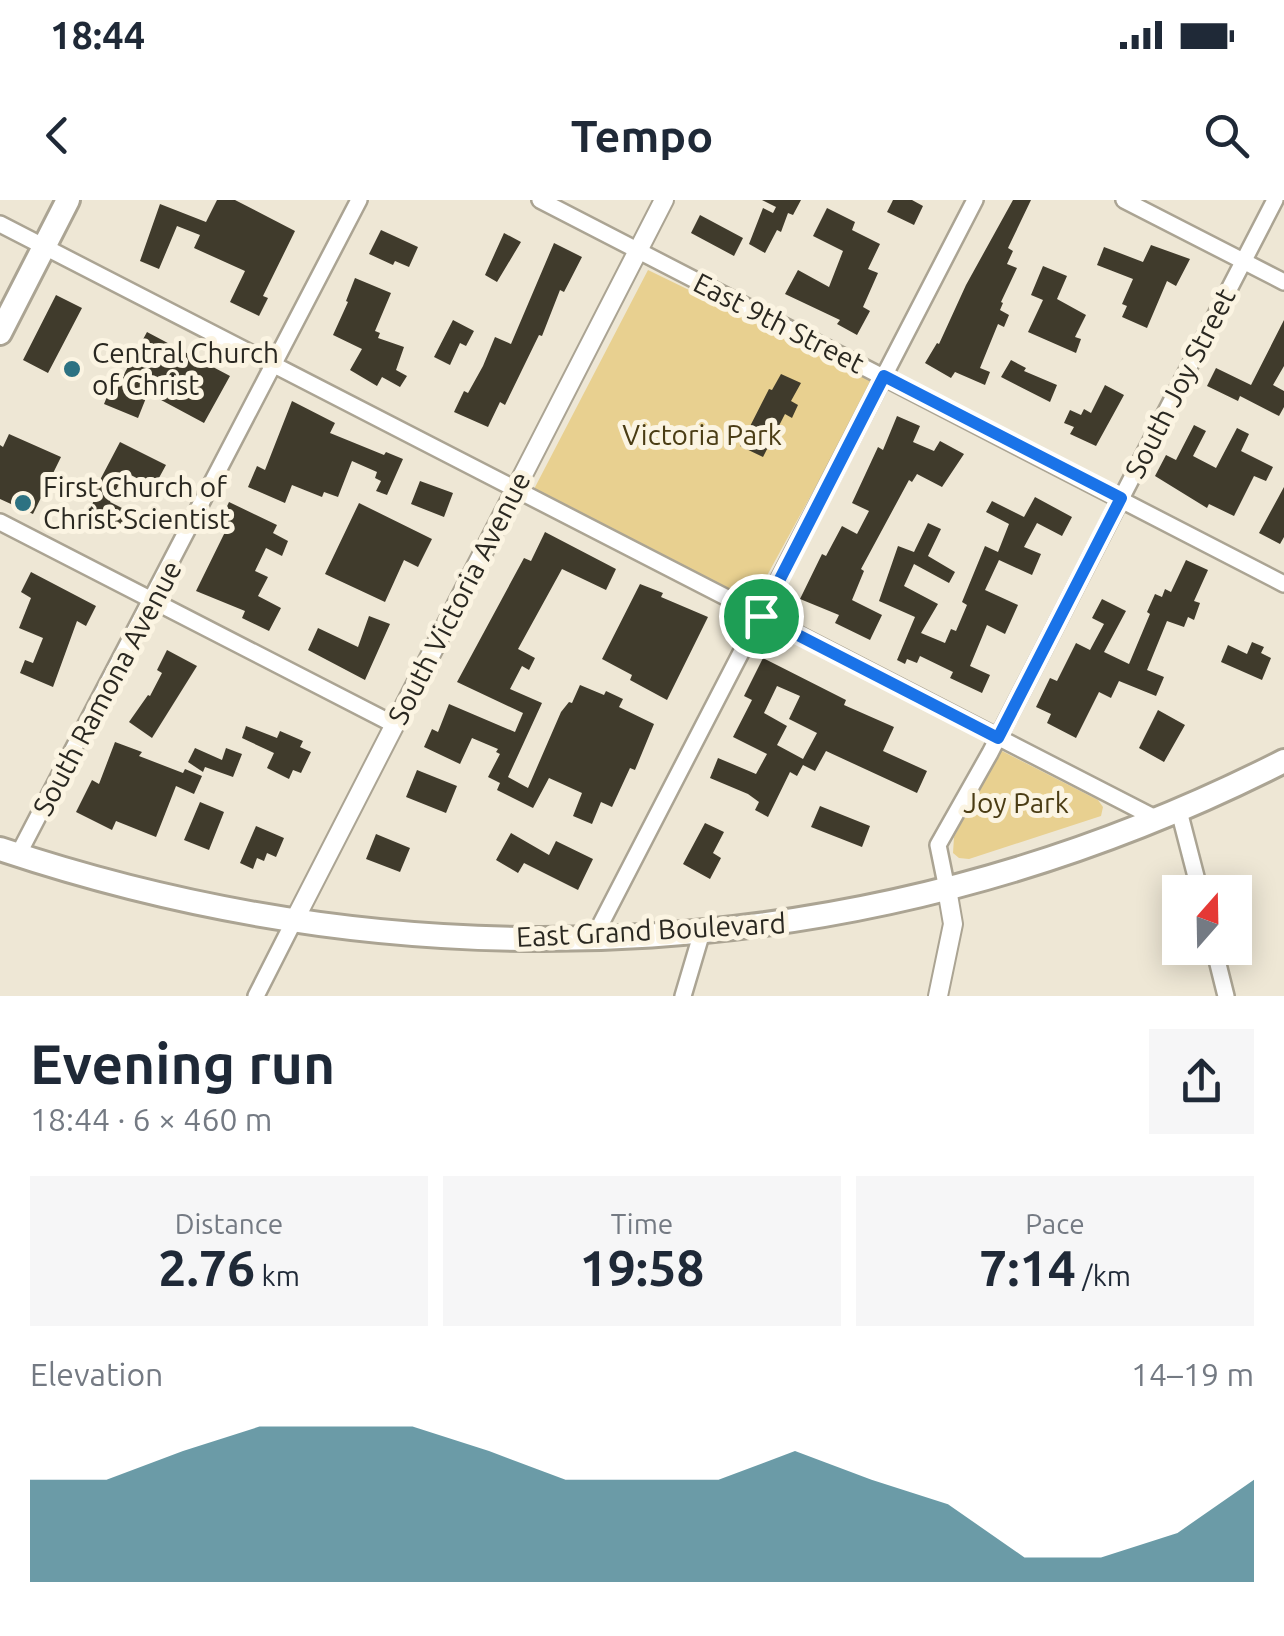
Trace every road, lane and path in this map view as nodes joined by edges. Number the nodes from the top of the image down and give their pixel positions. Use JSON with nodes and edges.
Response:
{"nodes":[{"id":1,"x":68,"y":200,"type":"edge"},
{"id":2,"x":359,"y":200,"type":"edge"},
{"id":3,"x":540,"y":200,"type":"edge"},
{"id":4,"x":664,"y":200,"type":"edge"},
{"id":5,"x":975,"y":200,"type":"edge"},
{"id":6,"x":1124,"y":200,"type":"edge"},
{"id":7,"x":1274,"y":200,"type":"edge"},
{"id":8,"x":0,"y":224,"type":"edge"},
{"id":9,"x":44,"y":247,"type":"junction"},
{"id":10,"x":638,"y":250,"type":"junction"},
{"id":11,"x":1243,"y":261,"type":"junction"},
{"id":12,"x":1284,"y":282,"type":"edge"},
{"id":13,"x":0,"y":333,"type":"edge"},
{"id":14,"x":274,"y":365,"type":"junction"},
{"id":15,"x":884,"y":376,"type":"junction"},
{"id":16,"x":515,"y":487,"type":"junction"},
{"id":17,"x":1121,"y":498,"type":"junction"},
{"id":18,"x":0,"y":522,"type":"edge"},
{"id":19,"x":1284,"y":584,"type":"edge"},
{"id":20,"x":153,"y":600,"type":"junction"},
{"id":21,"x":761,"y":616,"type":"junction"},
{"id":22,"x":395,"y":725,"type":"junction"},
{"id":23,"x":998,"y":738,"type":"junction"},
{"id":24,"x":1284,"y":761,"type":"edge"},
{"id":25,"x":1169,"y":815,"type":"junction"},
{"id":26,"x":9,"y":852,"type":"edge"},
{"id":27,"x":1193,"y":875,"type":"edge"},
{"id":28,"x":946,"y":889,"type":"junction"},
{"id":29,"x":294,"y":921,"type":"junction"},
{"id":30,"x":702,"y":932,"type":"junction"},
{"id":31,"x":593,"y":938,"type":"junction"},
{"id":32,"x":1218,"y":965,"type":"edge"},
{"id":33,"x":256,"y":996,"type":"edge"},
{"id":34,"x":683,"y":996,"type":"edge"},
{"id":35,"x":938,"y":996,"type":"edge"},
{"id":36,"x":1226,"y":996,"type":"edge"}],
"edges":[{"from":1,"to":9,"type":"main road"},
{"from":2,"to":14,"type":"street","name":"South Ramona Avenue"},
{"from":3,"to":10,"type":"street","name":"East 9th Street"},
{"from":4,"to":10,"type":"street","name":"South Victoria Avenue"},
{"from":5,"to":15,"type":"street"},
{"from":6,"to":11,"type":"street"},
{"from":7,"to":11,"type":"street","name":"South Joy Street"},
{"from":8,"to":9,"type":"street"},
{"from":9,"to":13,"type":"main road"},
{"from":9,"to":14,"type":"street"},
{"from":10,"to":15,"type":"street","name":"East 9th Street"},
{"from":10,"to":16,"type":"street","name":"South Victoria Avenue"},
{"from":11,"to":12,"type":"street"},
{"from":11,"to":17,"type":"street","name":"South Joy Street"},
{"from":14,"to":16,"type":"street"},
{"from":14,"to":20,"type":"street","name":"South Ramona Avenue"},
{"from":15,"to":17,"type":"street","name":"East 9th Street"},
{"from":15,"to":21,"type":"street"},
{"from":16,"to":21,"type":"street"},
{"from":16,"to":22,"type":"street","name":"South Victoria Avenue"},
{"from":17,"to":19,"type":"street","name":"East 9th Street"},
{"from":17,"to":23,"type":"street","name":"South Joy Street"},
{"from":18,"to":20,"type":"street"},
{"from":20,"to":22,"type":"street"},
{"from":20,"to":26,"type":"street","name":"South Ramona Avenue"},
{"from":21,"to":23,"type":"street"},
{"from":21,"to":31,"type":"street"},
{"from":22,"to":29,"type":"street","name":"South Victoria Avenue"},
{"from":23,"to":25,"type":"street"},
{"from":23,"to":28,"type":"street","name":"South Joy Street"},
{"from":24,"to":25,"type":"main road","name":"East Grand Boulevard"},
{"from":25,"to":27,"type":"street"},
{"from":25,"to":28,"type":"main road","name":"East Grand Boulevard"},
{"from":26,"to":29,"type":"main road","name":"East Grand Boulevard"},
{"from":28,"to":30,"type":"main road","name":"East Grand Boulevard"},
{"from":28,"to":35,"type":"street"},
{"from":29,"to":31,"type":"main road","name":"East Grand Boulevard"},
{"from":29,"to":33,"type":"street","name":"South Victoria Avenue"},
{"from":30,"to":31,"type":"main road","name":"East Grand Boulevard"},
{"from":30,"to":34,"type":"street"},
{"from":32,"to":36,"type":"street"}]}
